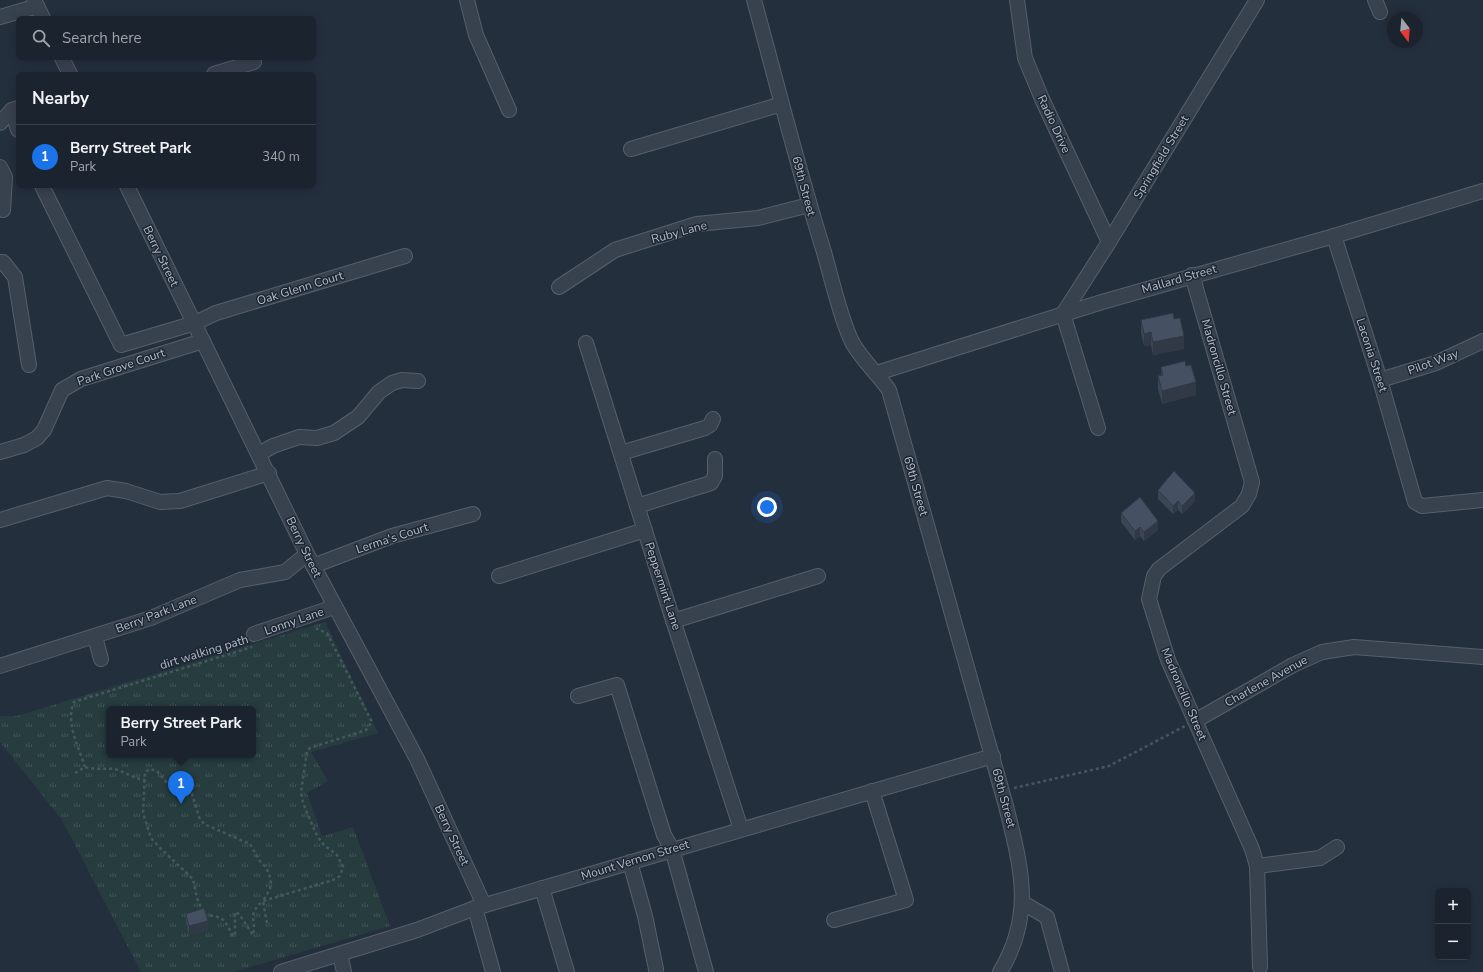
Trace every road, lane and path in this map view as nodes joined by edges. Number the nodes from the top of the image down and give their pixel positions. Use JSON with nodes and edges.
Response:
{"nodes":[{"id":1,"x":467,"y":0,"type":"edge"},
{"id":2,"x":754,"y":0,"type":"edge"},
{"id":3,"x":1017,"y":0,"type":"edge"},
{"id":4,"x":1257,"y":0,"type":"edge"},
{"id":5,"x":38,"y":8,"type":"edge"},
{"id":6,"x":0,"y":17,"type":"edge"},
{"id":7,"x":63,"y":60,"type":"edge"},
{"id":8,"x":254,"y":62,"type":"dead end"},
{"id":9,"x":69,"y":72,"type":"edge"},
{"id":10,"x":221,"y":72,"type":"edge"},
{"id":11,"x":782,"y":104,"type":"junction"},
{"id":12,"x":15,"y":109,"type":"edge"},
{"id":13,"x":509,"y":110,"type":"dead end"},
{"id":14,"x":0,"y":123,"type":"edge"},
{"id":15,"x":631,"y":149,"type":"dead end"},
{"id":16,"x":0,"y":167,"type":"edge"},
{"id":17,"x":43,"y":188,"type":"edge"},
{"id":18,"x":128,"y":188,"type":"edge"},
{"id":19,"x":1483,"y":191,"type":"edge"},
{"id":20,"x":809,"y":205,"type":"junction"},
{"id":21,"x":3,"y":210,"type":"dead end"},
{"id":22,"x":1334,"y":236,"type":"junction"},
{"id":23,"x":1109,"y":242,"type":"junction"},
{"id":24,"x":405,"y":256,"type":"dead end"},
{"id":25,"x":0,"y":262,"type":"edge"},
{"id":26,"x":1192,"y":276,"type":"junction"},
{"id":27,"x":559,"y":287,"type":"dead end"},
{"id":28,"x":1062,"y":314,"type":"junction"},
{"id":29,"x":195,"y":323,"type":"junction"},
{"id":30,"x":203,"y":341,"type":"junction"},
{"id":31,"x":1483,"y":341,"type":"edge"},
{"id":32,"x":586,"y":343,"type":"dead end"},
{"id":33,"x":29,"y":365,"type":"dead end"},
{"id":34,"x":877,"y":373,"type":"junction"},
{"id":35,"x":1380,"y":380,"type":"junction"},
{"id":36,"x":418,"y":381,"type":"dead end"},
{"id":37,"x":713,"y":419,"type":"dead end"},
{"id":38,"x":1098,"y":428,"type":"dead end"},
{"id":39,"x":0,"y":452,"type":"edge"},
{"id":40,"x":621,"y":453,"type":"junction"},
{"id":41,"x":259,"y":454,"type":"junction"},
{"id":42,"x":715,"y":459,"type":"dead end"},
{"id":43,"x":269,"y":473,"type":"junction"},
{"id":44,"x":1483,"y":500,"type":"edge"},
{"id":45,"x":638,"y":506,"type":"junction"},
{"id":46,"x":474,"y":514,"type":"dead end"},
{"id":47,"x":0,"y":520,"type":"edge"},
{"id":48,"x":645,"y":530,"type":"junction"},
{"id":49,"x":310,"y":560,"type":"junction"},
{"id":50,"x":499,"y":576,"type":"dead end"},
{"id":51,"x":818,"y":576,"type":"dead end"},
{"id":52,"x":334,"y":607,"type":"junction"},
{"id":53,"x":673,"y":621,"type":"junction"},
{"id":54,"x":307,"y":630,"type":"dead end"},
{"id":55,"x":95,"y":637,"type":"junction"},
{"id":56,"x":254,"y":640,"type":"joint"},
{"id":57,"x":1483,"y":657,"type":"edge"},
{"id":58,"x":101,"y":659,"type":"dead end"},
{"id":59,"x":0,"y":666,"type":"edge"},
{"id":60,"x":578,"y":696,"type":"dead end"},
{"id":61,"x":1195,"y":721,"type":"junction"},
{"id":62,"x":993,"y":756,"type":"junction"},
{"id":63,"x":86,"y":768,"type":"junction"},
{"id":64,"x":75,"y":773,"type":"dead end"},
{"id":65,"x":145,"y":780,"type":"junction"},
{"id":66,"x":872,"y":791,"type":"junction"},
{"id":67,"x":1002,"y":791,"type":"junction"},
{"id":68,"x":741,"y":829,"type":"junction"},
{"id":69,"x":1337,"y":847,"type":"dead end"},
{"id":70,"x":672,"y":849,"type":"junction"},
{"id":71,"x":630,"y":862,"type":"junction"},
{"id":72,"x":1257,"y":866,"type":"junction"},
{"id":73,"x":542,"y":888,"type":"junction"},
{"id":74,"x":263,"y":901,"type":"junction"},
{"id":75,"x":1023,"y":903,"type":"junction"},
{"id":76,"x":479,"y":907,"type":"junction"},
{"id":77,"x":834,"y":920,"type":"dead end"},
{"id":78,"x":267,"y":923,"type":"dead end"},
{"id":79,"x":340,"y":954,"type":"junction"},
{"id":80,"x":1260,"y":967,"type":"dead end"},
{"id":81,"x":656,"y":969,"type":"dead end"},
{"id":82,"x":281,"y":972,"type":"edge"},
{"id":83,"x":344,"y":972,"type":"edge"},
{"id":84,"x":493,"y":972,"type":"edge"},
{"id":85,"x":567,"y":972,"type":"edge"},
{"id":86,"x":706,"y":972,"type":"edge"},
{"id":87,"x":1000,"y":972,"type":"edge"},
{"id":88,"x":1062,"y":972,"type":"edge"}],
"edges":[{"from":1,"to":13,"type":"street"},
{"from":2,"to":11,"type":"street","name":"69th Street"},
{"from":3,"to":23,"type":"street","name":"Radio Drive"},
{"from":4,"to":23,"type":"street","name":"Springfield Street"},
{"from":5,"to":6,"type":"street"},
{"from":7,"to":9,"type":"street"},
{"from":8,"to":10,"type":"street"},
{"from":11,"to":15,"type":"street"},
{"from":11,"to":20,"type":"street","name":"69th Street"},
{"from":12,"to":14,"type":"street"},
{"from":16,"to":21,"type":"street"},
{"from":17,"to":29,"type":"street","name":"Oak Glenn Court"},
{"from":18,"to":29,"type":"street","name":"Berry Street"},
{"from":19,"to":22,"type":"street","name":"Mallard Street"},
{"from":20,"to":27,"type":"street","name":"Ruby Lane"},
{"from":20,"to":34,"type":"street","name":"69th Street"},
{"from":22,"to":26,"type":"street","name":"Mallard Street"},
{"from":22,"to":35,"type":"street","name":"Laconia Street"},
{"from":23,"to":28,"type":"street","name":"Springfield Street"},
{"from":24,"to":29,"type":"street","name":"Oak Glenn Court"},
{"from":25,"to":33,"type":"street"},
{"from":26,"to":28,"type":"street","name":"Mallard Street"},
{"from":26,"to":61,"type":"street","name":"Madroncillo Street"},
{"from":28,"to":34,"type":"street","name":"Mallard Street"},
{"from":28,"to":38,"type":"street"},
{"from":29,"to":30,"type":"street","name":"Berry Street"},
{"from":30,"to":39,"type":"street","name":"Park Grove Court"},
{"from":30,"to":41,"type":"street","name":"Berry Street"},
{"from":31,"to":35,"type":"street","name":"Pilot Way"},
{"from":32,"to":40,"type":"street","name":"Peppermint Lane"},
{"from":34,"to":62,"type":"street","name":"69th Street"},
{"from":35,"to":44,"type":"street","name":"Laconia Street"},
{"from":36,"to":41,"type":"street"},
{"from":37,"to":40,"type":"street"},
{"from":40,"to":45,"type":"street","name":"Peppermint Lane"},
{"from":41,"to":43,"type":"street","name":"Berry Street"},
{"from":42,"to":45,"type":"street"},
{"from":43,"to":47,"type":"street"},
{"from":43,"to":49,"type":"street","name":"Berry Street"},
{"from":45,"to":48,"type":"street","name":"Peppermint Lane"},
{"from":46,"to":49,"type":"street","name":"Lerma's Court"},
{"from":48,"to":50,"type":"street"},
{"from":48,"to":53,"type":"street","name":"Peppermint Lane"},
{"from":49,"to":52,"type":"street","name":"Berry Street"},
{"from":49,"to":55,"type":"street","name":"Berry Park Lane"},
{"from":51,"to":53,"type":"street"},
{"from":52,"to":56,"type":"street","name":"Lonny Lane"},
{"from":52,"to":76,"type":"street","name":"Berry Street"},
{"from":53,"to":68,"type":"street","name":"Peppermint Lane"},
{"from":54,"to":74,"type":"path"},
{"from":55,"to":58,"type":"street"},
{"from":55,"to":59,"type":"street","name":"Berry Park Lane"},
{"from":56,"to":63,"type":"path","name":"dirt walking path"},
{"from":57,"to":61,"type":"street","name":"Charlene Avenue"},
{"from":60,"to":70,"type":"street"},
{"from":61,"to":67,"type":"path"},
{"from":61,"to":72,"type":"street","name":"Madroncillo Street"},
{"from":62,"to":66,"type":"street","name":"Mount Vernon Street"},
{"from":62,"to":67,"type":"street","name":"69th Street"},
{"from":63,"to":64,"type":"path"},
{"from":63,"to":65,"type":"path"},
{"from":65,"to":74,"type":"path"},
{"from":65,"to":74,"type":"path"},
{"from":66,"to":68,"type":"street","name":"Mount Vernon Street"},
{"from":66,"to":77,"type":"street"},
{"from":67,"to":75,"type":"street","name":"69th Street"},
{"from":68,"to":70,"type":"street","name":"Mount Vernon Street"},
{"from":69,"to":72,"type":"street"},
{"from":70,"to":71,"type":"street","name":"Mount Vernon Street"},
{"from":70,"to":86,"type":"street"},
{"from":71,"to":73,"type":"street","name":"Mount Vernon Street"},
{"from":71,"to":81,"type":"street"},
{"from":72,"to":80,"type":"street","name":"Madroncillo Street"},
{"from":73,"to":76,"type":"street","name":"Mount Vernon Street"},
{"from":73,"to":85,"type":"street"},
{"from":74,"to":78,"type":"path"},
{"from":75,"to":87,"type":"street","name":"69th Street"},
{"from":75,"to":88,"type":"street"},
{"from":76,"to":79,"type":"street","name":"Mount Vernon Street"},
{"from":76,"to":84,"type":"street","name":"Berry Street"},
{"from":79,"to":82,"type":"street","name":"Mount Vernon Street"},
{"from":79,"to":83,"type":"street"}]}
